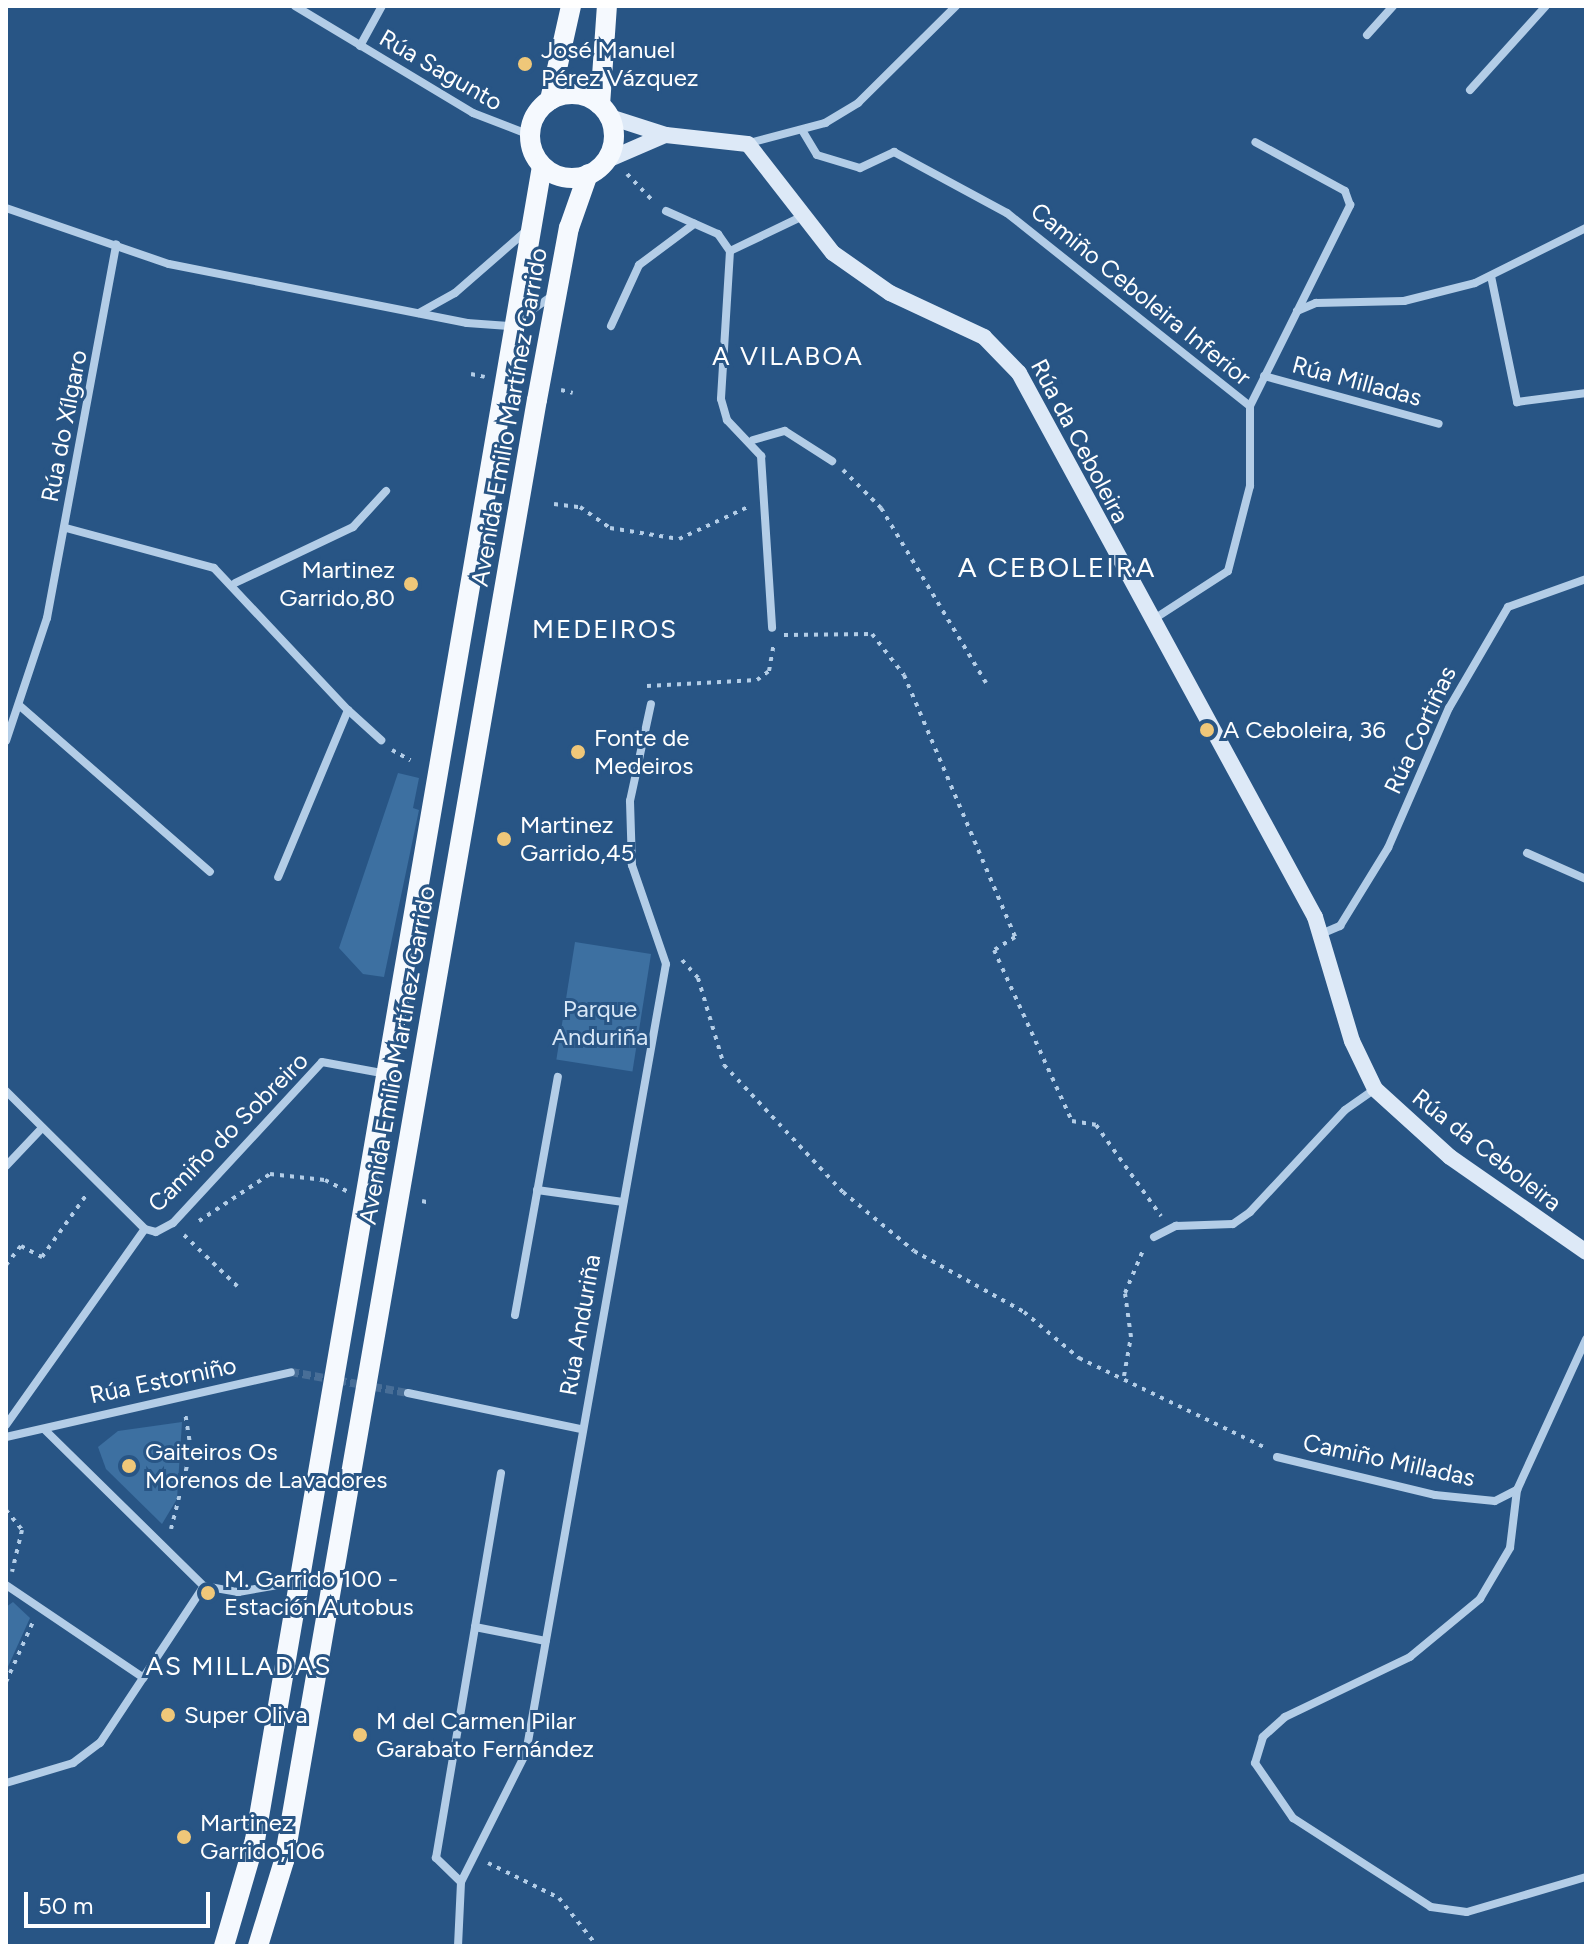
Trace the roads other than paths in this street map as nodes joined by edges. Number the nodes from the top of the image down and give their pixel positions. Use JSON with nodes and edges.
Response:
{"nodes":[{"id":1,"x":295,"y":6,"type":"edge"},
{"id":2,"x":382,"y":6,"type":"edge"},
{"id":3,"x":571,"y":6,"type":"edge"},
{"id":4,"x":607,"y":6,"type":"edge"},
{"id":5,"x":956,"y":6,"type":"edge"},
{"id":6,"x":1393,"y":6,"type":"edge"},
{"id":7,"x":1546,"y":6,"type":"edge"},
{"id":8,"x":1367,"y":35,"type":"dead end"},
{"id":9,"x":360,"y":46,"type":"junction"},
{"id":10,"x":1470,"y":90,"type":"dead end"},
{"id":11,"x":550,"y":100,"type":"junction"},
{"id":12,"x":605,"y":111,"type":"junction"},
{"id":13,"x":802,"y":130,"type":"junction"},
{"id":14,"x":530,"y":135,"type":"junction"},
{"id":15,"x":666,"y":135,"type":"junction"},
{"id":16,"x":1255,"y":142,"type":"dead end"},
{"id":17,"x":748,"y":144,"type":"junction"},
{"id":18,"x":542,"y":166,"type":"junction"},
{"id":19,"x":597,"y":168,"type":"junction"},
{"id":20,"x":6,"y":208,"type":"edge"},
{"id":21,"x":666,"y":211,"type":"road end"},
{"id":22,"x":537,"y":218,"type":"junction"},
{"id":23,"x":799,"y":218,"type":"junction"},
{"id":24,"x":694,"y":224,"type":"junction"},
{"id":25,"x":1586,"y":228,"type":"edge"},
{"id":26,"x":116,"y":244,"type":"junction"},
{"id":27,"x":730,"y":251,"type":"junction"},
{"id":28,"x":1491,"y":276,"type":"junction"},
{"id":29,"x":558,"y":290,"type":"junction"},
{"id":30,"x":1296,"y":312,"type":"junction"},
{"id":31,"x":418,"y":313,"type":"junction"},
{"id":32,"x":519,"y":319,"type":"junction"},
{"id":33,"x":611,"y":326,"type":"dead end"},
{"id":34,"x":493,"y":327,"type":"junction"},
{"id":35,"x":513,"y":351,"type":"junction"},
{"id":36,"x":1264,"y":376,"type":"junction"},
{"id":37,"x":1586,"y":393,"type":"edge"},
{"id":38,"x":1250,"y":406,"type":"junction"},
{"id":39,"x":1439,"y":424,"type":"dead end"},
{"id":40,"x":753,"y":440,"type":"junction"},
{"id":41,"x":832,"y":461,"type":"road end"},
{"id":42,"x":386,"y":491,"type":"dead end"},
{"id":43,"x":66,"y":528,"type":"junction"},
{"id":44,"x":1586,"y":579,"type":"edge"},
{"id":45,"x":235,"y":583,"type":"junction"},
{"id":46,"x":1154,"y":619,"type":"junction"},
{"id":47,"x":772,"y":632,"type":"road end"},
{"id":48,"x":651,"y":704,"type":"dead end"},
{"id":49,"x":20,"y":706,"type":"junction"},
{"id":50,"x":348,"y":710,"type":"junction"},
{"id":51,"x":381,"y":740,"type":"dead end"},
{"id":52,"x":6,"y":741,"type":"edge"},
{"id":53,"x":1527,"y":853,"type":"dead end"},
{"id":54,"x":210,"y":872,"type":"dead end"},
{"id":55,"x":278,"y":877,"type":"dead end"},
{"id":56,"x":1586,"y":879,"type":"edge"},
{"id":57,"x":1321,"y":934,"type":"junction"},
{"id":58,"x":387,"y":1074,"type":"junction"},
{"id":59,"x":558,"y":1077,"type":"dead end"},
{"id":60,"x":1375,"y":1089,"type":"junction"},
{"id":61,"x":6,"y":1091,"type":"edge"},
{"id":62,"x":42,"y":1128,"type":"junction"},
{"id":63,"x":6,"y":1166,"type":"edge"},
{"id":64,"x":537,"y":1190,"type":"junction"},
{"id":65,"x":623,"y":1202,"type":"junction"},
{"id":66,"x":145,"y":1229,"type":"junction"},
{"id":67,"x":1154,"y":1237,"type":"road end"},
{"id":68,"x":1586,"y":1252,"type":"edge"},
{"id":69,"x":515,"y":1315,"type":"dead end"},
{"id":70,"x":1586,"y":1339,"type":"edge"},
{"id":71,"x":291,"y":1372,"type":"tunnel mouth"},
{"id":72,"x":408,"y":1393,"type":"tunnel mouth"},
{"id":73,"x":6,"y":1425,"type":"edge"},
{"id":74,"x":581,"y":1429,"type":"junction"},
{"id":75,"x":45,"y":1430,"type":"junction"},
{"id":76,"x":6,"y":1437,"type":"edge"},
{"id":77,"x":1277,"y":1457,"type":"road end"},
{"id":78,"x":501,"y":1473,"type":"dead end"},
{"id":79,"x":1517,"y":1490,"type":"junction"},
{"id":80,"x":333,"y":1575,"type":"junction"},
{"id":81,"x":298,"y":1583,"type":"junction"},
{"id":82,"x":7,"y":1584,"type":"edge"},
{"id":83,"x":204,"y":1586,"type":"junction"},
{"id":84,"x":475,"y":1627,"type":"junction"},
{"id":85,"x":546,"y":1641,"type":"junction"},
{"id":86,"x":144,"y":1678,"type":"junction"},
{"id":87,"x":6,"y":1783,"type":"edge"},
{"id":88,"x":249,"y":1869,"type":"junction"},
{"id":89,"x":1586,"y":1877,"type":"edge"},
{"id":90,"x":461,"y":1882,"type":"junction"},
{"id":91,"x":211,"y":1946,"type":"edge"},
{"id":92,"x":224,"y":1946,"type":"edge"},
{"id":93,"x":258,"y":1946,"type":"edge"},
{"id":94,"x":458,"y":1946,"type":"edge"}],
"edges":[{"from":1,"to":9,"type":"street","name":"Rúa Sagunto"},
{"from":2,"to":9,"type":"street"},
{"from":3,"to":11,"type":"main road"},
{"from":4,"to":12,"type":"main road"},
{"from":5,"to":13,"type":"street"},
{"from":6,"to":8,"type":"street"},
{"from":7,"to":10,"type":"street"},
{"from":9,"to":14,"type":"street","name":"Rúa Sagunto"},
{"from":11,"to":12,"type":"main road"},
{"from":11,"to":14,"type":"main road"},
{"from":12,"to":15,"type":"street"},
{"from":12,"to":19,"type":"main road"},
{"from":13,"to":17,"type":"street"},
{"from":13,"to":38,"type":"street","name":"Camiño Ceboleira Inferior"},
{"from":14,"to":18,"type":"main road"},
{"from":15,"to":17,"type":"street"},
{"from":15,"to":19,"type":"street"},
{"from":16,"to":30,"type":"street","name":"Rúa Milladas"},
{"from":17,"to":23,"type":"street","name":"Rúa da Ceboleira"},
{"from":18,"to":19,"type":"main road"},
{"from":18,"to":22,"type":"main road","name":"Avenida Emilio Martínez Garrido"},
{"from":19,"to":29,"type":"main road","name":"Avenida Emilio Martínez Garrido"},
{"from":20,"to":26,"type":"street"},
{"from":21,"to":24,"type":"street"},
{"from":22,"to":31,"type":"street"},
{"from":22,"to":32,"type":"main road","name":"Avenida Emilio Martínez Garrido"},
{"from":23,"to":27,"type":"street"},
{"from":23,"to":46,"type":"street","name":"Rúa da Ceboleira"},
{"from":24,"to":27,"type":"street"},
{"from":24,"to":33,"type":"street"},
{"from":25,"to":28,"type":"street"},
{"from":26,"to":31,"type":"street"},
{"from":26,"to":43,"type":"street","name":"Rúa do Xílgaro"},
{"from":27,"to":40,"type":"street"},
{"from":28,"to":30,"type":"street"},
{"from":28,"to":37,"type":"street"},
{"from":29,"to":32,"type":"street"},
{"from":29,"to":80,"type":"main road","name":"Avenida Emilio Martínez Garrido"},
{"from":30,"to":36,"type":"street","name":"Rúa Milladas"},
{"from":31,"to":34,"type":"street"},
{"from":32,"to":34,"type":"street"},
{"from":32,"to":35,"type":"main road","name":"Avenida Emilio Martínez Garrido"},
{"from":34,"to":35,"type":"street"},
{"from":35,"to":58,"type":"main road","name":"Avenida Emilio Martínez Garrido"},
{"from":36,"to":38,"type":"street","name":"Rúa Milladas"},
{"from":36,"to":39,"type":"street","name":"Rúa Milladas"},
{"from":38,"to":46,"type":"street","name":"Rúa Milladas"},
{"from":40,"to":41,"type":"street"},
{"from":40,"to":47,"type":"street"},
{"from":42,"to":45,"type":"street"},
{"from":43,"to":45,"type":"street"},
{"from":43,"to":49,"type":"street","name":"Rúa do Xílgaro"},
{"from":44,"to":57,"type":"street","name":"Rúa Cortiñas"},
{"from":45,"to":50,"type":"street"},
{"from":46,"to":57,"type":"street","name":"Rúa da Ceboleira"},
{"from":48,"to":65,"type":"street","name":"Rúa Anduriña"},
{"from":49,"to":52,"type":"street","name":"Rúa do Xílgaro"},
{"from":49,"to":54,"type":"street"},
{"from":50,"to":51,"type":"street"},
{"from":50,"to":55,"type":"street"},
{"from":53,"to":56,"type":"street"},
{"from":57,"to":60,"type":"street","name":"Rúa da Ceboleira"},
{"from":58,"to":66,"type":"street","name":"Camiño do Sobreiro"},
{"from":58,"to":81,"type":"main road","name":"Avenida Emilio Martínez Garrido"},
{"from":59,"to":64,"type":"street"},
{"from":60,"to":67,"type":"street"},
{"from":60,"to":68,"type":"street","name":"Rúa da Ceboleira"},
{"from":61,"to":62,"type":"street","name":"Camiño do Sobreiro"},
{"from":62,"to":63,"type":"street"},
{"from":62,"to":66,"type":"street","name":"Camiño do Sobreiro"},
{"from":64,"to":65,"type":"street"},
{"from":64,"to":69,"type":"street"},
{"from":65,"to":74,"type":"street","name":"Rúa Anduriña"},
{"from":66,"to":73,"type":"street","name":"Camiño do Sobreiro"},
{"from":70,"to":79,"type":"street"},
{"from":71,"to":75,"type":"street","name":"Rúa Estorniño"},
{"from":72,"to":74,"type":"street"},
{"from":74,"to":85,"type":"street","name":"Rúa Anduriña"},
{"from":75,"to":76,"type":"street","name":"Rúa Estorniño"},
{"from":75,"to":83,"type":"street"},
{"from":77,"to":79,"type":"street","name":"Camiño Milladas"},
{"from":78,"to":84,"type":"street"},
{"from":79,"to":89,"type":"street"},
{"from":80,"to":81,"type":"street"},
{"from":80,"to":93,"type":"main road","name":"Avenida Emilio Martínez Garrido"},
{"from":81,"to":83,"type":"street"},
{"from":81,"to":88,"type":"main road","name":"Avenida Emilio Martínez Garrido"},
{"from":82,"to":86,"type":"street"},
{"from":83,"to":86,"type":"street"},
{"from":84,"to":85,"type":"street"},
{"from":84,"to":90,"type":"street"},
{"from":85,"to":90,"type":"street","name":"Rúa Anduriña"},
{"from":86,"to":87,"type":"street"},
{"from":88,"to":91,"type":"main road"},
{"from":88,"to":92,"type":"main road"},
{"from":90,"to":94,"type":"street","name":"Rúa Anduriña"}]}
